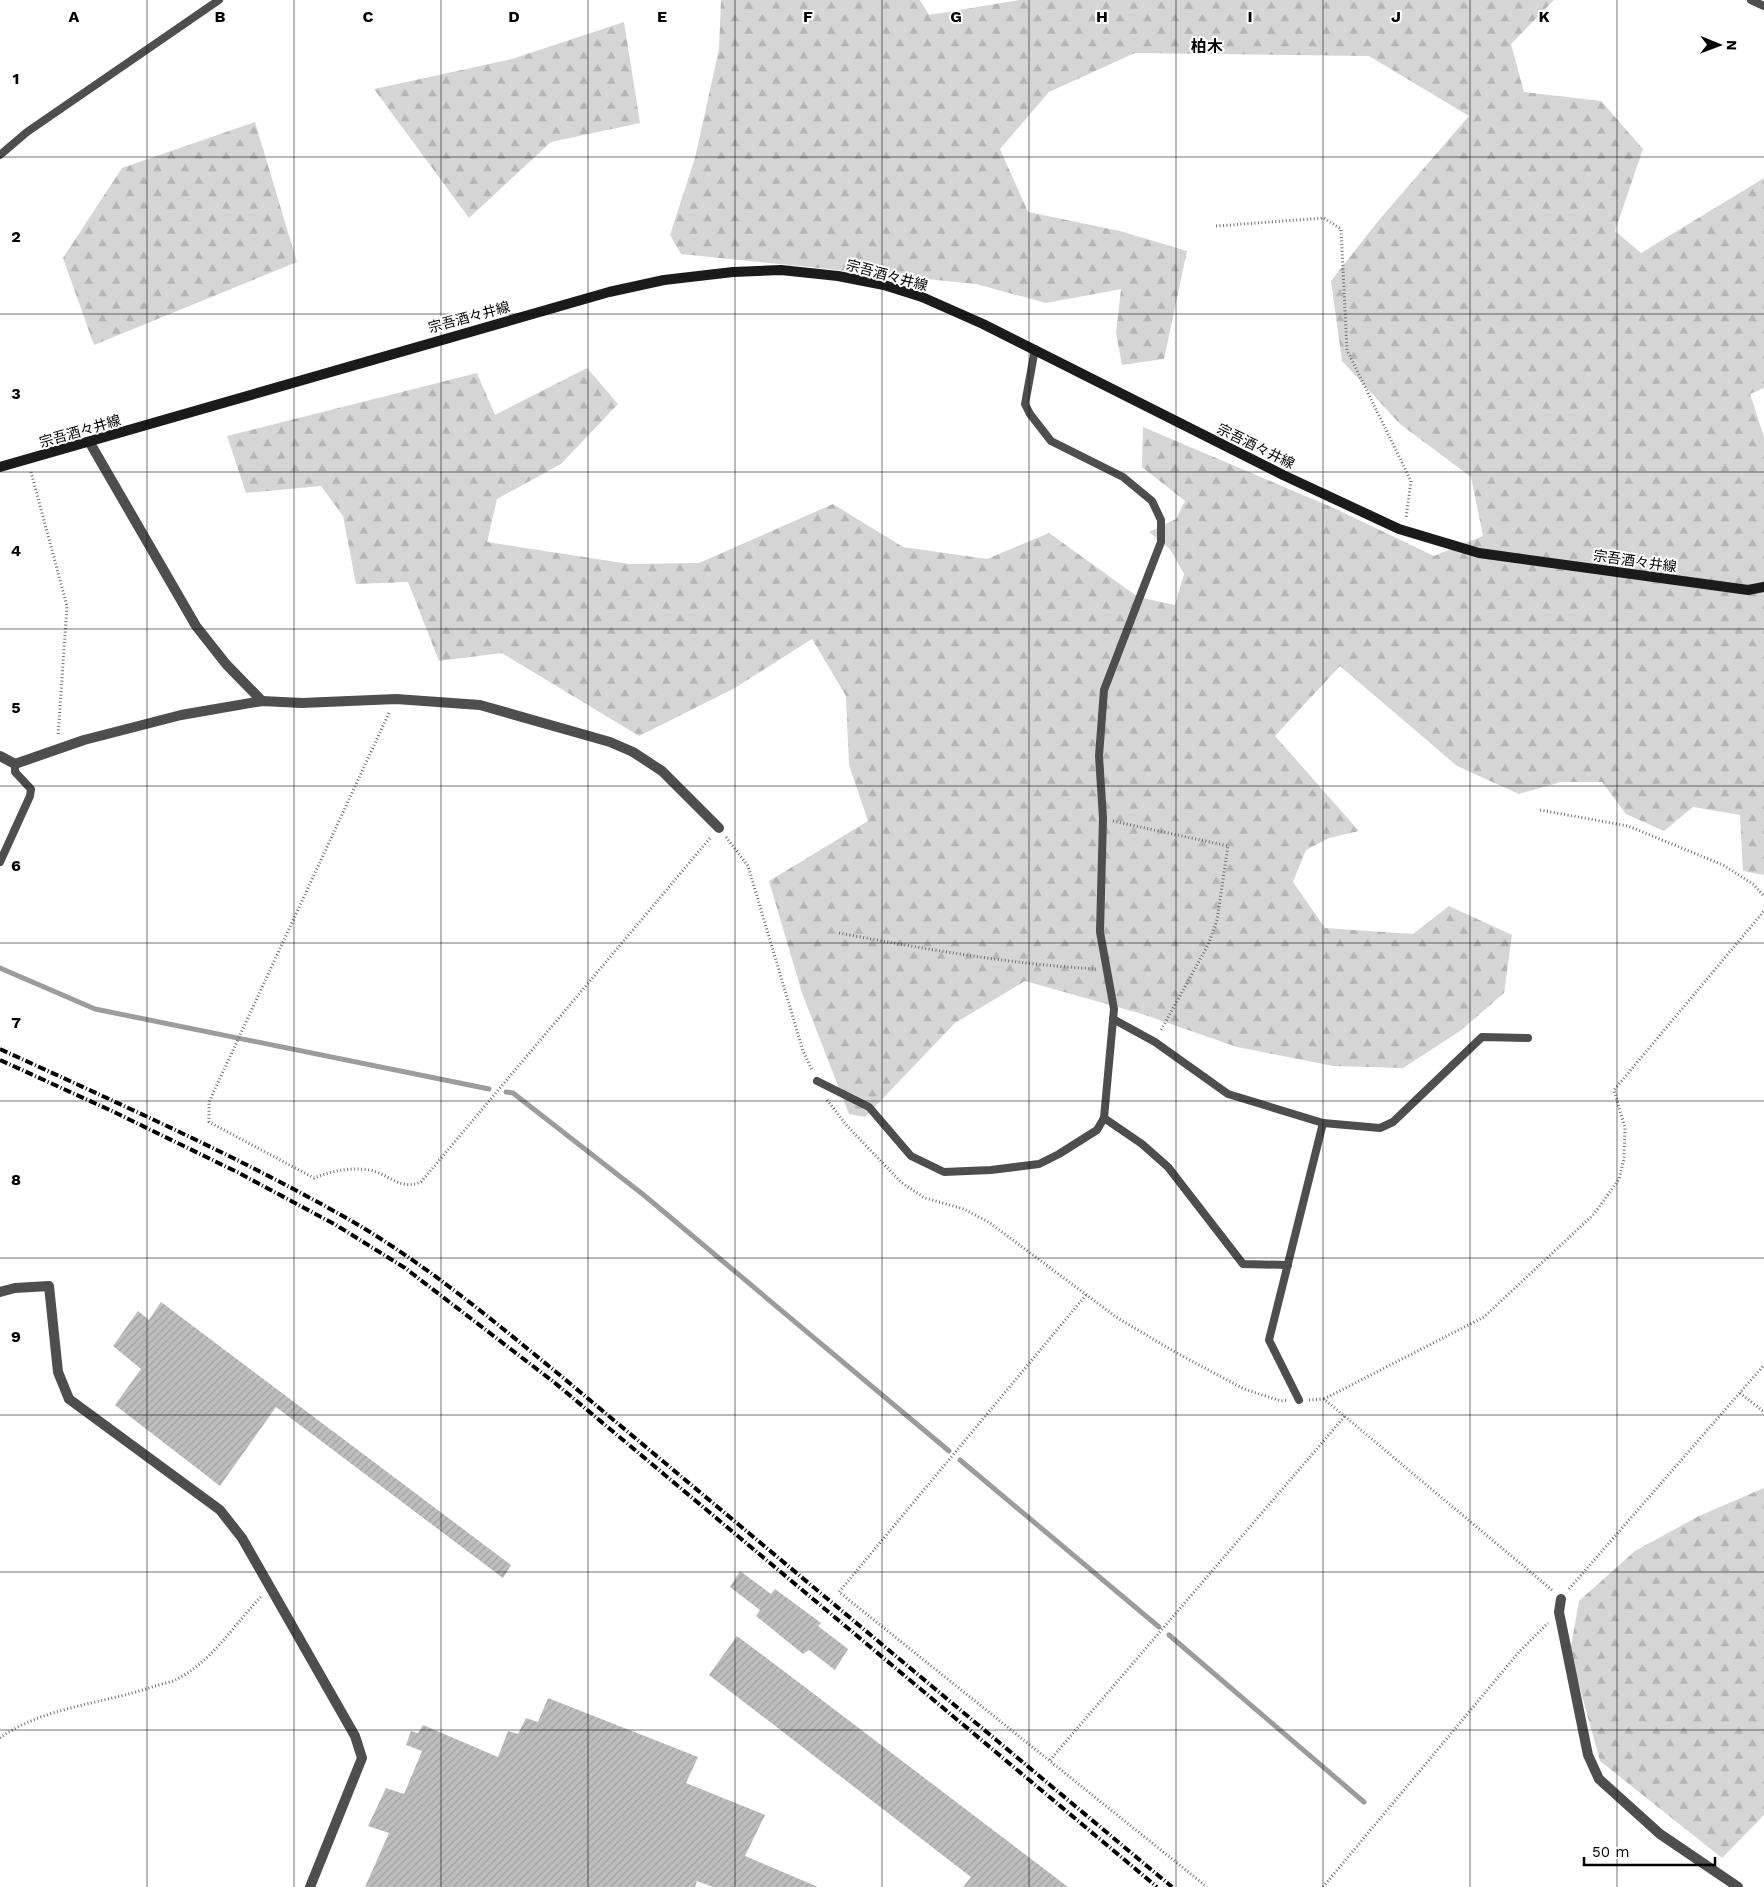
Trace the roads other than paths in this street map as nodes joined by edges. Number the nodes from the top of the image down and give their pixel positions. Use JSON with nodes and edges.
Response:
{"nodes":[{"id":1,"x":219,"y":0,"type":"edge"},
{"id":2,"x":1751,"y":0,"type":"edge"},
{"id":3,"x":1764,"y":6,"type":"edge"},
{"id":4,"x":0,"y":155,"type":"edge"},
{"id":5,"x":1035,"y":350,"type":"junction"},
{"id":6,"x":90,"y":443,"type":"junction"},
{"id":7,"x":0,"y":467,"type":"edge"},
{"id":8,"x":1764,"y":587,"type":"edge"},
{"id":9,"x":262,"y":701,"type":"junction"},
{"id":10,"x":0,"y":756,"type":"edge"},
{"id":11,"x":15,"y":764,"type":"junction"},
{"id":12,"x":719,"y":828,"type":"road end"},
{"id":13,"x":0,"y":862,"type":"edge"},
{"id":14,"x":1113,"y":1019,"type":"junction"},
{"id":15,"x":1528,"y":1038,"type":"dead end"},
{"id":16,"x":817,"y":1081,"type":"road end"},
{"id":17,"x":1104,"y":1118,"type":"junction"},
{"id":18,"x":1323,"y":1122,"type":"junction"},
{"id":19,"x":1288,"y":1265,"type":"junction"},
{"id":20,"x":0,"y":1292,"type":"edge"},
{"id":21,"x":1299,"y":1400,"type":"road end"},
{"id":22,"x":1561,"y":1598,"type":"road end"},
{"id":23,"x":310,"y":1887,"type":"edge"},
{"id":24,"x":1738,"y":1887,"type":"edge"}],
"edges":[{"from":1,"to":4,"type":"lane"},
{"from":2,"to":3,"type":"lane"},
{"from":5,"to":6,"type":"main road","name":"宗吾酒々井線"},
{"from":5,"to":8,"type":"main road","name":"宗吾酒々井線"},
{"from":5,"to":14,"type":"lane"},
{"from":6,"to":7,"type":"main road","name":"宗吾酒々井線"},
{"from":6,"to":9,"type":"street"},
{"from":9,"to":11,"type":"street"},
{"from":9,"to":12,"type":"street"},
{"from":10,"to":11,"type":"street"},
{"from":11,"to":13,"type":"lane"},
{"from":14,"to":17,"type":"lane"},
{"from":14,"to":18,"type":"lane"},
{"from":15,"to":18,"type":"lane"},
{"from":16,"to":17,"type":"lane"},
{"from":17,"to":19,"type":"lane"},
{"from":18,"to":19,"type":"lane"},
{"from":19,"to":21,"type":"lane"},
{"from":20,"to":23,"type":"street"},
{"from":22,"to":24,"type":"street"}]}
